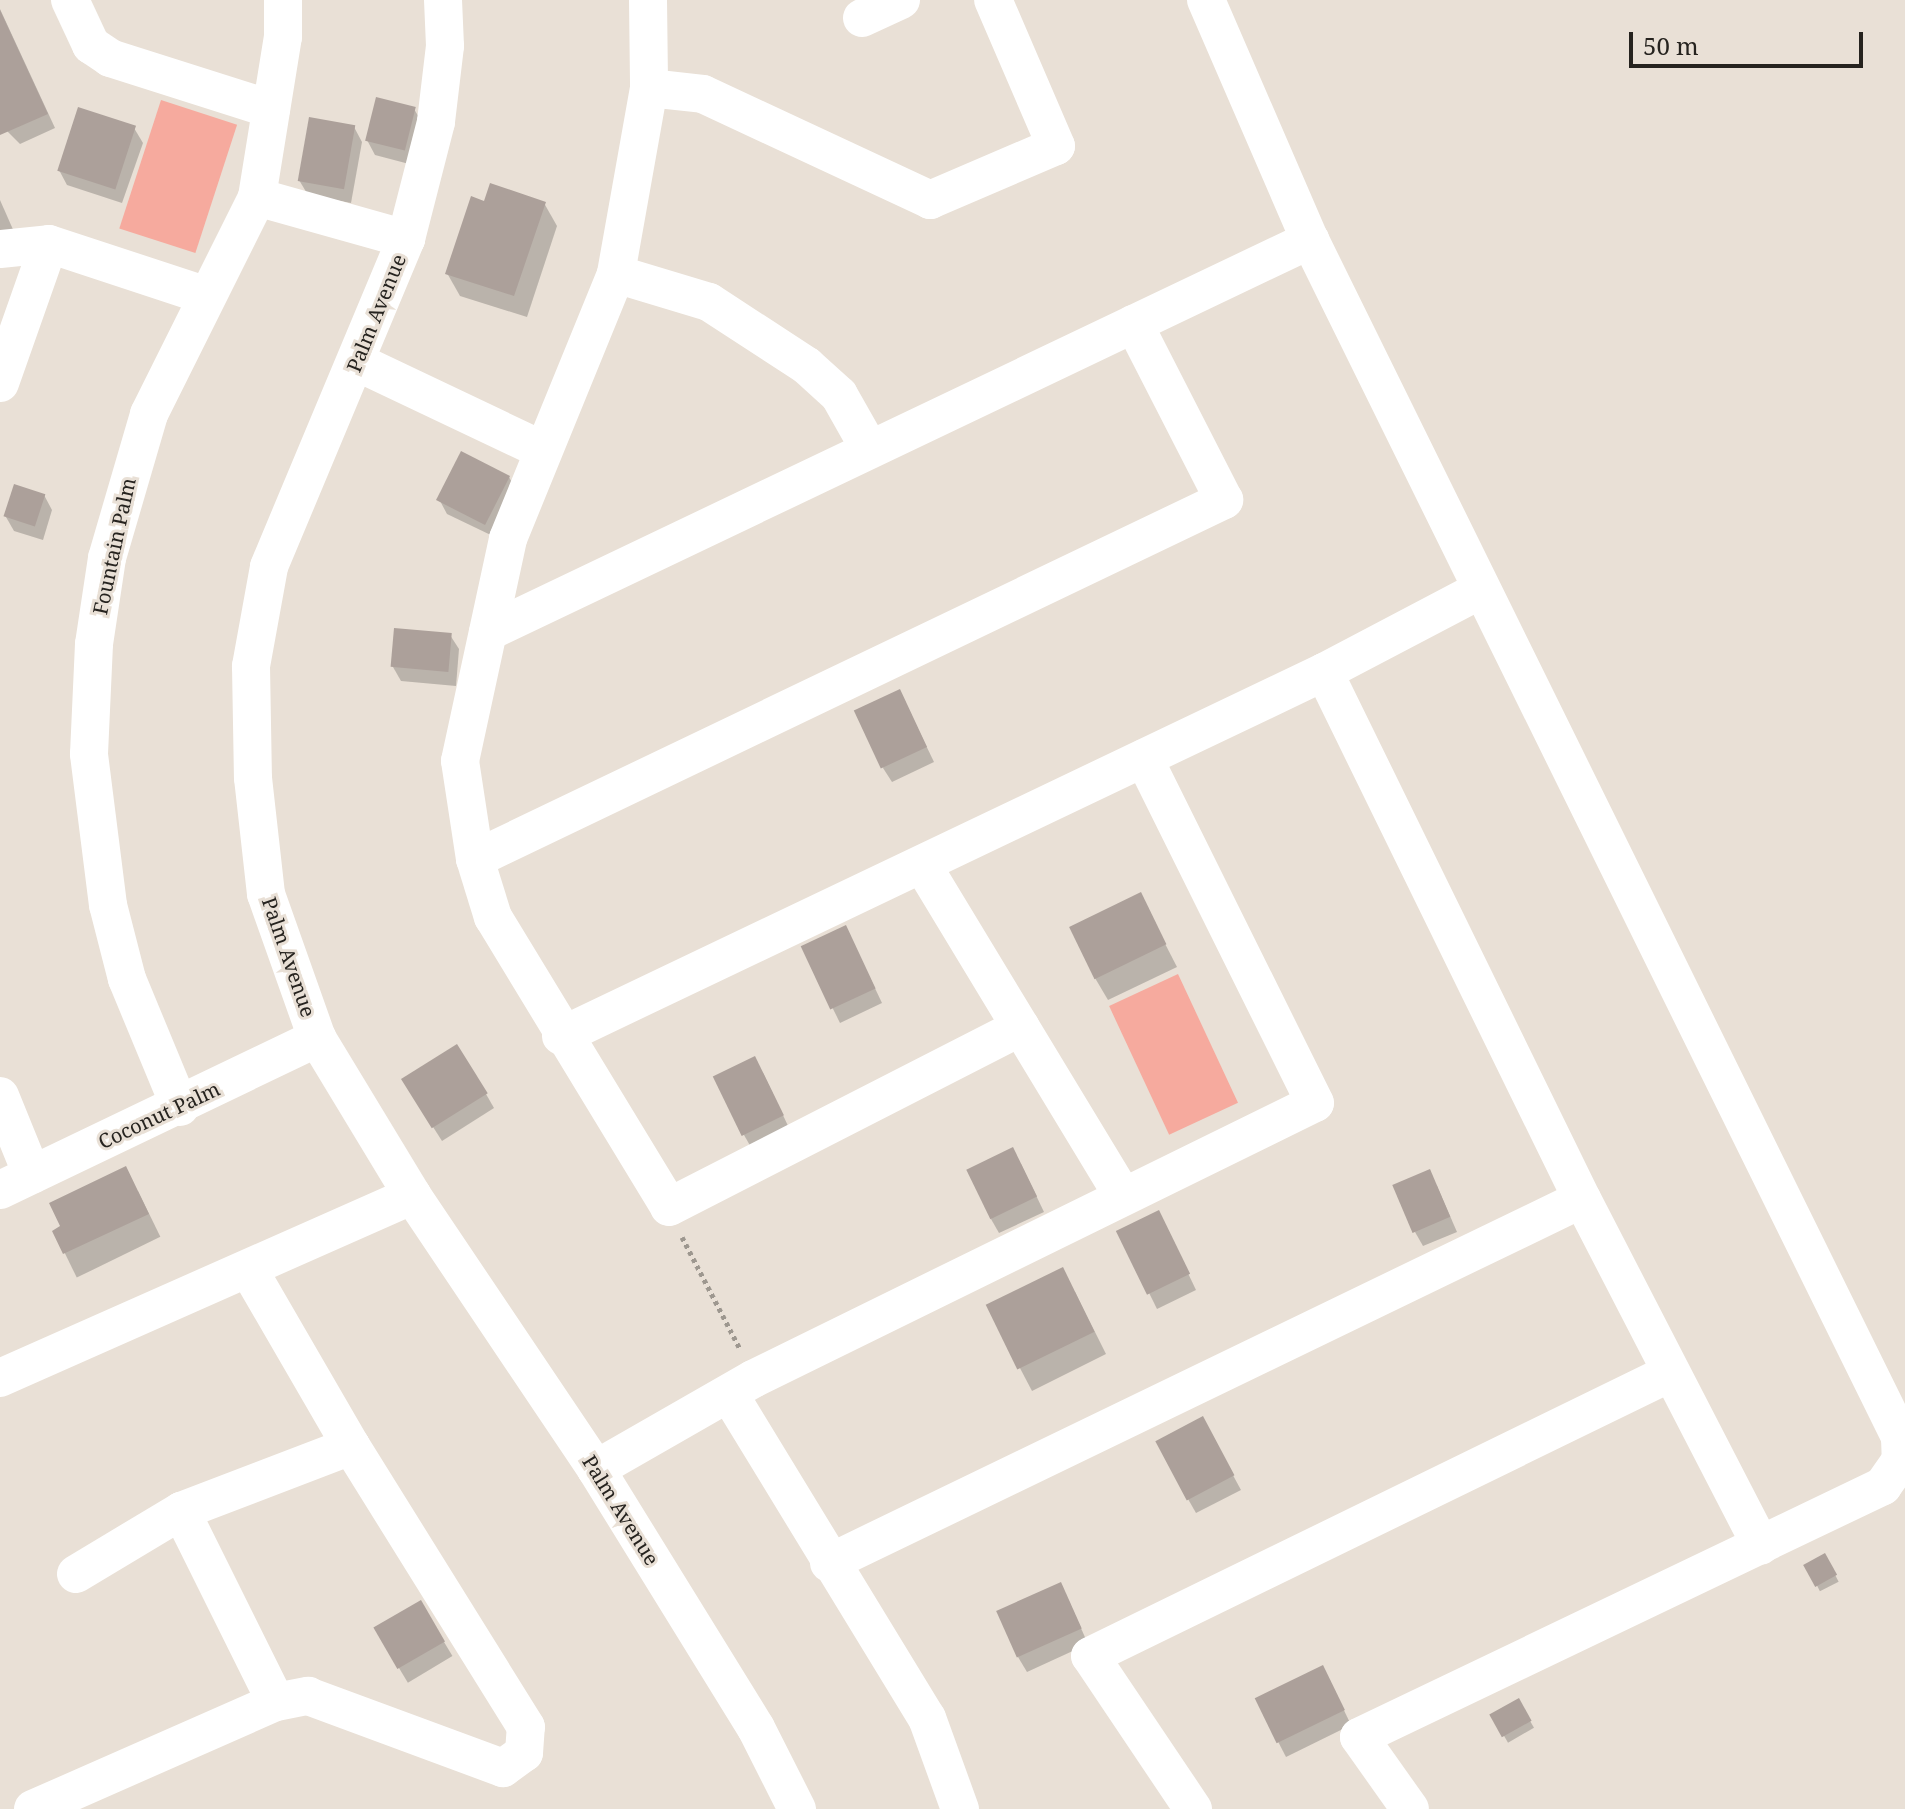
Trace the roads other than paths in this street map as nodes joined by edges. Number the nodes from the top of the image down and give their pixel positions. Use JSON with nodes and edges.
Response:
{"nodes":[{"id":1,"x":70,"y":0,"type":"edge"},
{"id":2,"x":283,"y":0,"type":"edge"},
{"id":3,"x":443,"y":0,"type":"edge"},
{"id":4,"x":648,"y":0,"type":"edge"},
{"id":5,"x":901,"y":0,"type":"edge"},
{"id":6,"x":993,"y":0,"type":"edge"},
{"id":7,"x":1206,"y":0,"type":"edge"},
{"id":8,"x":862,"y":18,"type":"dead end"},
{"id":9,"x":649,"y":88,"type":"junction"},
{"id":10,"x":271,"y":109,"type":"junction"},
{"id":11,"x":257,"y":197,"type":"junction"},
{"id":12,"x":406,"y":239,"type":"junction"},
{"id":13,"x":1310,"y":240,"type":"junction"},
{"id":14,"x":49,"y":244,"type":"junction"},
{"id":15,"x":0,"y":249,"type":"edge"},
{"id":16,"x":616,"y":274,"type":"junction"},
{"id":17,"x":207,"y":296,"type":"junction"},
{"id":18,"x":1134,"y":324,"type":"junction"},
{"id":19,"x":357,"y":362,"type":"junction"},
{"id":20,"x":0,"y":383,"type":"edge"},
{"id":21,"x":869,"y":448,"type":"junction"},
{"id":22,"x":542,"y":450,"type":"junction"},
{"id":23,"x":1480,"y":590,"type":"junction"},
{"id":24,"x":488,"y":632,"type":"junction"},
{"id":25,"x":1324,"y":672,"type":"junction"},
{"id":26,"x":1144,"y":758,"type":"junction"},
{"id":27,"x":475,"y":859,"type":"junction"},
{"id":28,"x":923,"y":866,"type":"junction"},
{"id":29,"x":1021,"y":1027,"type":"junction"},
{"id":30,"x":561,"y":1036,"type":"junction"},
{"id":31,"x":317,"y":1038,"type":"junction"},
{"id":32,"x":0,"y":1096,"type":"edge"},
{"id":33,"x":180,"y":1107,"type":"junction"},
{"id":34,"x":16,"y":1182,"type":"edge"},
{"id":35,"x":412,"y":1195,"type":"junction"},
{"id":36,"x":1123,"y":1196,"type":"junction"},
{"id":37,"x":1582,"y":1199,"type":"junction"},
{"id":38,"x":249,"y":1270,"type":"junction"},
{"id":39,"x":1670,"y":1373,"type":"junction"},
{"id":40,"x":0,"y":1378,"type":"edge"},
{"id":41,"x":741,"y":1386,"type":"junction"},
{"id":42,"x":351,"y":1446,"type":"junction"},
{"id":43,"x":596,"y":1469,"type":"junction"},
{"id":44,"x":181,"y":1511,"type":"junction"},
{"id":45,"x":1761,"y":1546,"type":"junction"},
{"id":46,"x":829,"y":1563,"type":"junction"},
{"id":47,"x":76,"y":1574,"type":"dead end"},
{"id":48,"x":276,"y":1702,"type":"junction"},
{"id":49,"x":33,"y":1809,"type":"edge"},
{"id":50,"x":797,"y":1809,"type":"edge"},
{"id":51,"x":960,"y":1809,"type":"edge"},
{"id":52,"x":1193,"y":1809,"type":"edge"},
{"id":53,"x":1410,"y":1809,"type":"edge"}],
"edges":[{"from":1,"to":10,"type":"street"},
{"from":2,"to":10,"type":"street","name":"Fountain Palm"},
{"from":3,"to":12,"type":"street","name":"Palm Avenue"},
{"from":4,"to":9,"type":"street"},
{"from":5,"to":8,"type":"street"},
{"from":6,"to":9,"type":"street"},
{"from":7,"to":13,"type":"street"},
{"from":9,"to":16,"type":"street"},
{"from":10,"to":11,"type":"street","name":"Fountain Palm"},
{"from":11,"to":12,"type":"street"},
{"from":11,"to":17,"type":"street","name":"Fountain Palm"},
{"from":12,"to":19,"type":"street","name":"Palm Avenue"},
{"from":13,"to":18,"type":"street"},
{"from":13,"to":23,"type":"street"},
{"from":14,"to":15,"type":"street"},
{"from":14,"to":17,"type":"street"},
{"from":14,"to":20,"type":"street"},
{"from":16,"to":21,"type":"street"},
{"from":16,"to":22,"type":"street"},
{"from":17,"to":33,"type":"street","name":"Fountain Palm"},
{"from":18,"to":21,"type":"street"},
{"from":18,"to":27,"type":"street"},
{"from":19,"to":22,"type":"street"},
{"from":19,"to":31,"type":"street","name":"Palm Avenue"},
{"from":21,"to":24,"type":"street"},
{"from":22,"to":24,"type":"street"},
{"from":23,"to":25,"type":"street"},
{"from":23,"to":45,"type":"street"},
{"from":24,"to":27,"type":"street"},
{"from":25,"to":26,"type":"street"},
{"from":25,"to":37,"type":"street"},
{"from":26,"to":28,"type":"street"},
{"from":26,"to":36,"type":"street"},
{"from":27,"to":30,"type":"street"},
{"from":28,"to":29,"type":"street"},
{"from":28,"to":30,"type":"street"},
{"from":29,"to":30,"type":"street"},
{"from":29,"to":36,"type":"street"},
{"from":31,"to":33,"type":"street","name":"Coconut Palm"},
{"from":31,"to":35,"type":"street","name":"Palm Avenue"},
{"from":32,"to":34,"type":"street"},
{"from":33,"to":34,"type":"street","name":"Coconut Palm"},
{"from":35,"to":38,"type":"street"},
{"from":35,"to":43,"type":"street","name":"Palm Avenue"},
{"from":36,"to":41,"type":"street"},
{"from":37,"to":39,"type":"street"},
{"from":37,"to":46,"type":"street"},
{"from":38,"to":40,"type":"street"},
{"from":38,"to":42,"type":"street"},
{"from":39,"to":45,"type":"street"},
{"from":39,"to":52,"type":"street"},
{"from":41,"to":43,"type":"street"},
{"from":41,"to":46,"type":"street"},
{"from":42,"to":44,"type":"street"},
{"from":42,"to":48,"type":"street"},
{"from":43,"to":50,"type":"street","name":"Palm Avenue"},
{"from":44,"to":47,"type":"street"},
{"from":44,"to":48,"type":"street"},
{"from":45,"to":53,"type":"street"},
{"from":46,"to":51,"type":"street"},
{"from":48,"to":49,"type":"street"}]}
